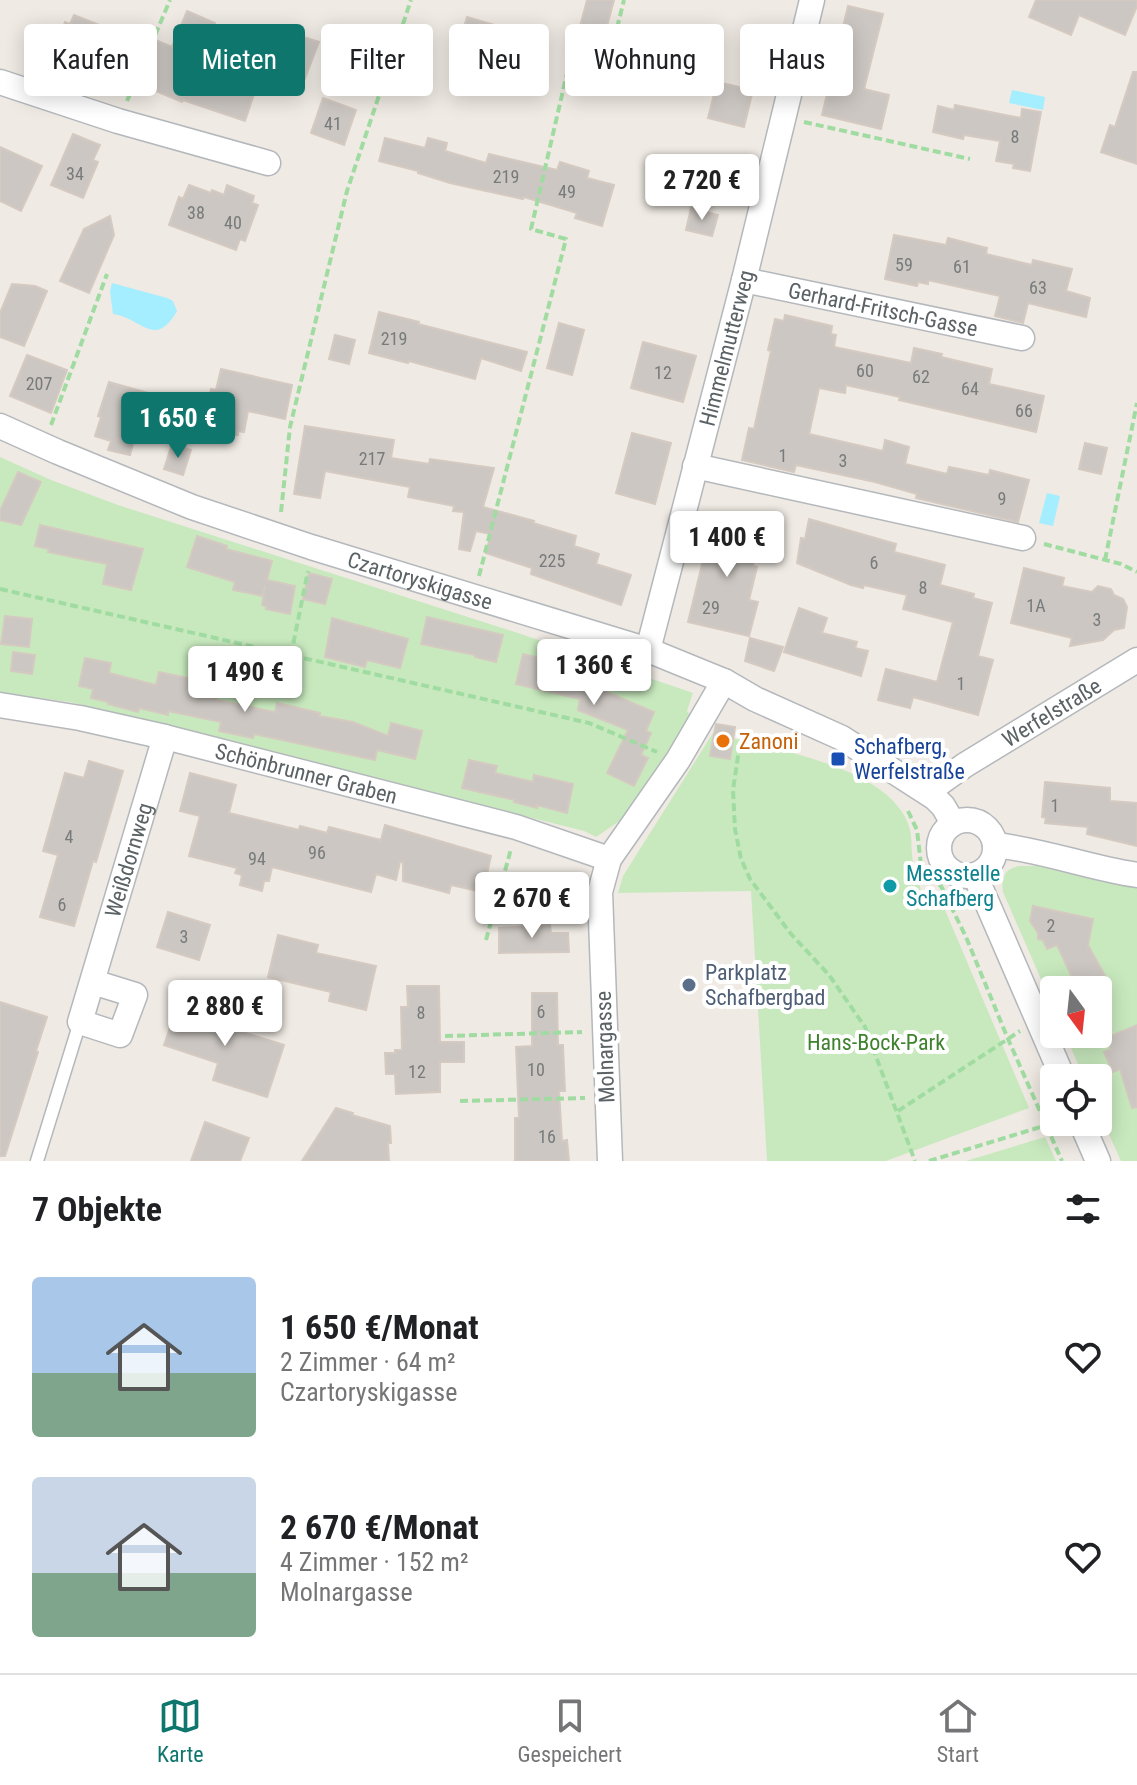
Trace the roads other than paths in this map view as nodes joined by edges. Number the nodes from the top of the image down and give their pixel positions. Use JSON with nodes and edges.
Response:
{"nodes":[{"id":1,"x":812,"y":0,"type":"edge"},
{"id":2,"x":0,"y":82,"type":"edge"},
{"id":3,"x":268,"y":163,"type":"dead end"},
{"id":4,"x":744,"y":280,"type":"junction"},
{"id":5,"x":1022,"y":338,"type":"dead end"},
{"id":6,"x":0,"y":426,"type":"edge"},
{"id":7,"x":695,"y":466,"type":"junction"},
{"id":8,"x":1023,"y":538,"type":"road end"},
{"id":9,"x":648,"y":650,"type":"junction"},
{"id":10,"x":1137,"y":660,"type":"edge"},
{"id":11,"x":724,"y":681,"type":"junction"},
{"id":12,"x":0,"y":705,"type":"edge"},
{"id":13,"x":165,"y":737,"type":"junction"},
{"id":14,"x":927,"y":792,"type":"junction"},
{"id":15,"x":953,"y":823,"type":"junction"},
{"id":16,"x":995,"y":845,"type":"junction"},
{"id":17,"x":609,"y":859,"type":"junction"},
{"id":18,"x":975,"y":875,"type":"junction"},
{"id":19,"x":1137,"y":875,"type":"edge"},
{"id":20,"x":93,"y":982,"type":"junction"},
{"id":21,"x":80,"y":1022,"type":"junction"},
{"id":22,"x":1057,"y":1064,"type":"edge"},
{"id":23,"x":1087,"y":1136,"type":"edge"},
{"id":24,"x":37,"y":1161,"type":"edge"},
{"id":25,"x":610,"y":1161,"type":"edge"},
{"id":26,"x":1098,"y":1161,"type":"edge"}],
"edges":[{"from":1,"to":4,"type":"street","name":"Himmelmutterweg"},
{"from":2,"to":3,"type":"street"},
{"from":4,"to":5,"type":"street","name":"Gerhard-Fritsch-Gasse"},
{"from":4,"to":7,"type":"street","name":"Himmelmutterweg"},
{"from":6,"to":9,"type":"street","name":"Czartoryskigasse"},
{"from":7,"to":8,"type":"street"},
{"from":7,"to":9,"type":"street","name":"Himmelmutterweg"},
{"from":9,"to":11,"type":"street","name":"Czartoryskigasse"},
{"from":10,"to":14,"type":"street","name":"Werfelstraße"},
{"from":11,"to":14,"type":"street","name":"Czartoryskigasse"},
{"from":11,"to":17,"type":"street","name":"Molnargasse"},
{"from":12,"to":13,"type":"street","name":"Schönbrunner Graben"},
{"from":13,"to":17,"type":"street","name":"Schönbrunner Graben"},
{"from":13,"to":20,"type":"street","name":"Weißdornweg"},
{"from":14,"to":15,"type":"street","name":"Czartoryskigasse"},
{"from":15,"to":16,"type":"street"},
{"from":15,"to":18,"type":"street"},
{"from":16,"to":18,"type":"street"},
{"from":16,"to":19,"type":"street"},
{"from":17,"to":25,"type":"street","name":"Molnargasse"},
{"from":18,"to":22,"type":"street"},
{"from":20,"to":21,"type":"street","name":"Weißdornweg"},
{"from":20,"to":21,"type":"street"},
{"from":21,"to":24,"type":"lane","name":"Weißdornweg"},
{"from":23,"to":26,"type":"street"}]}
